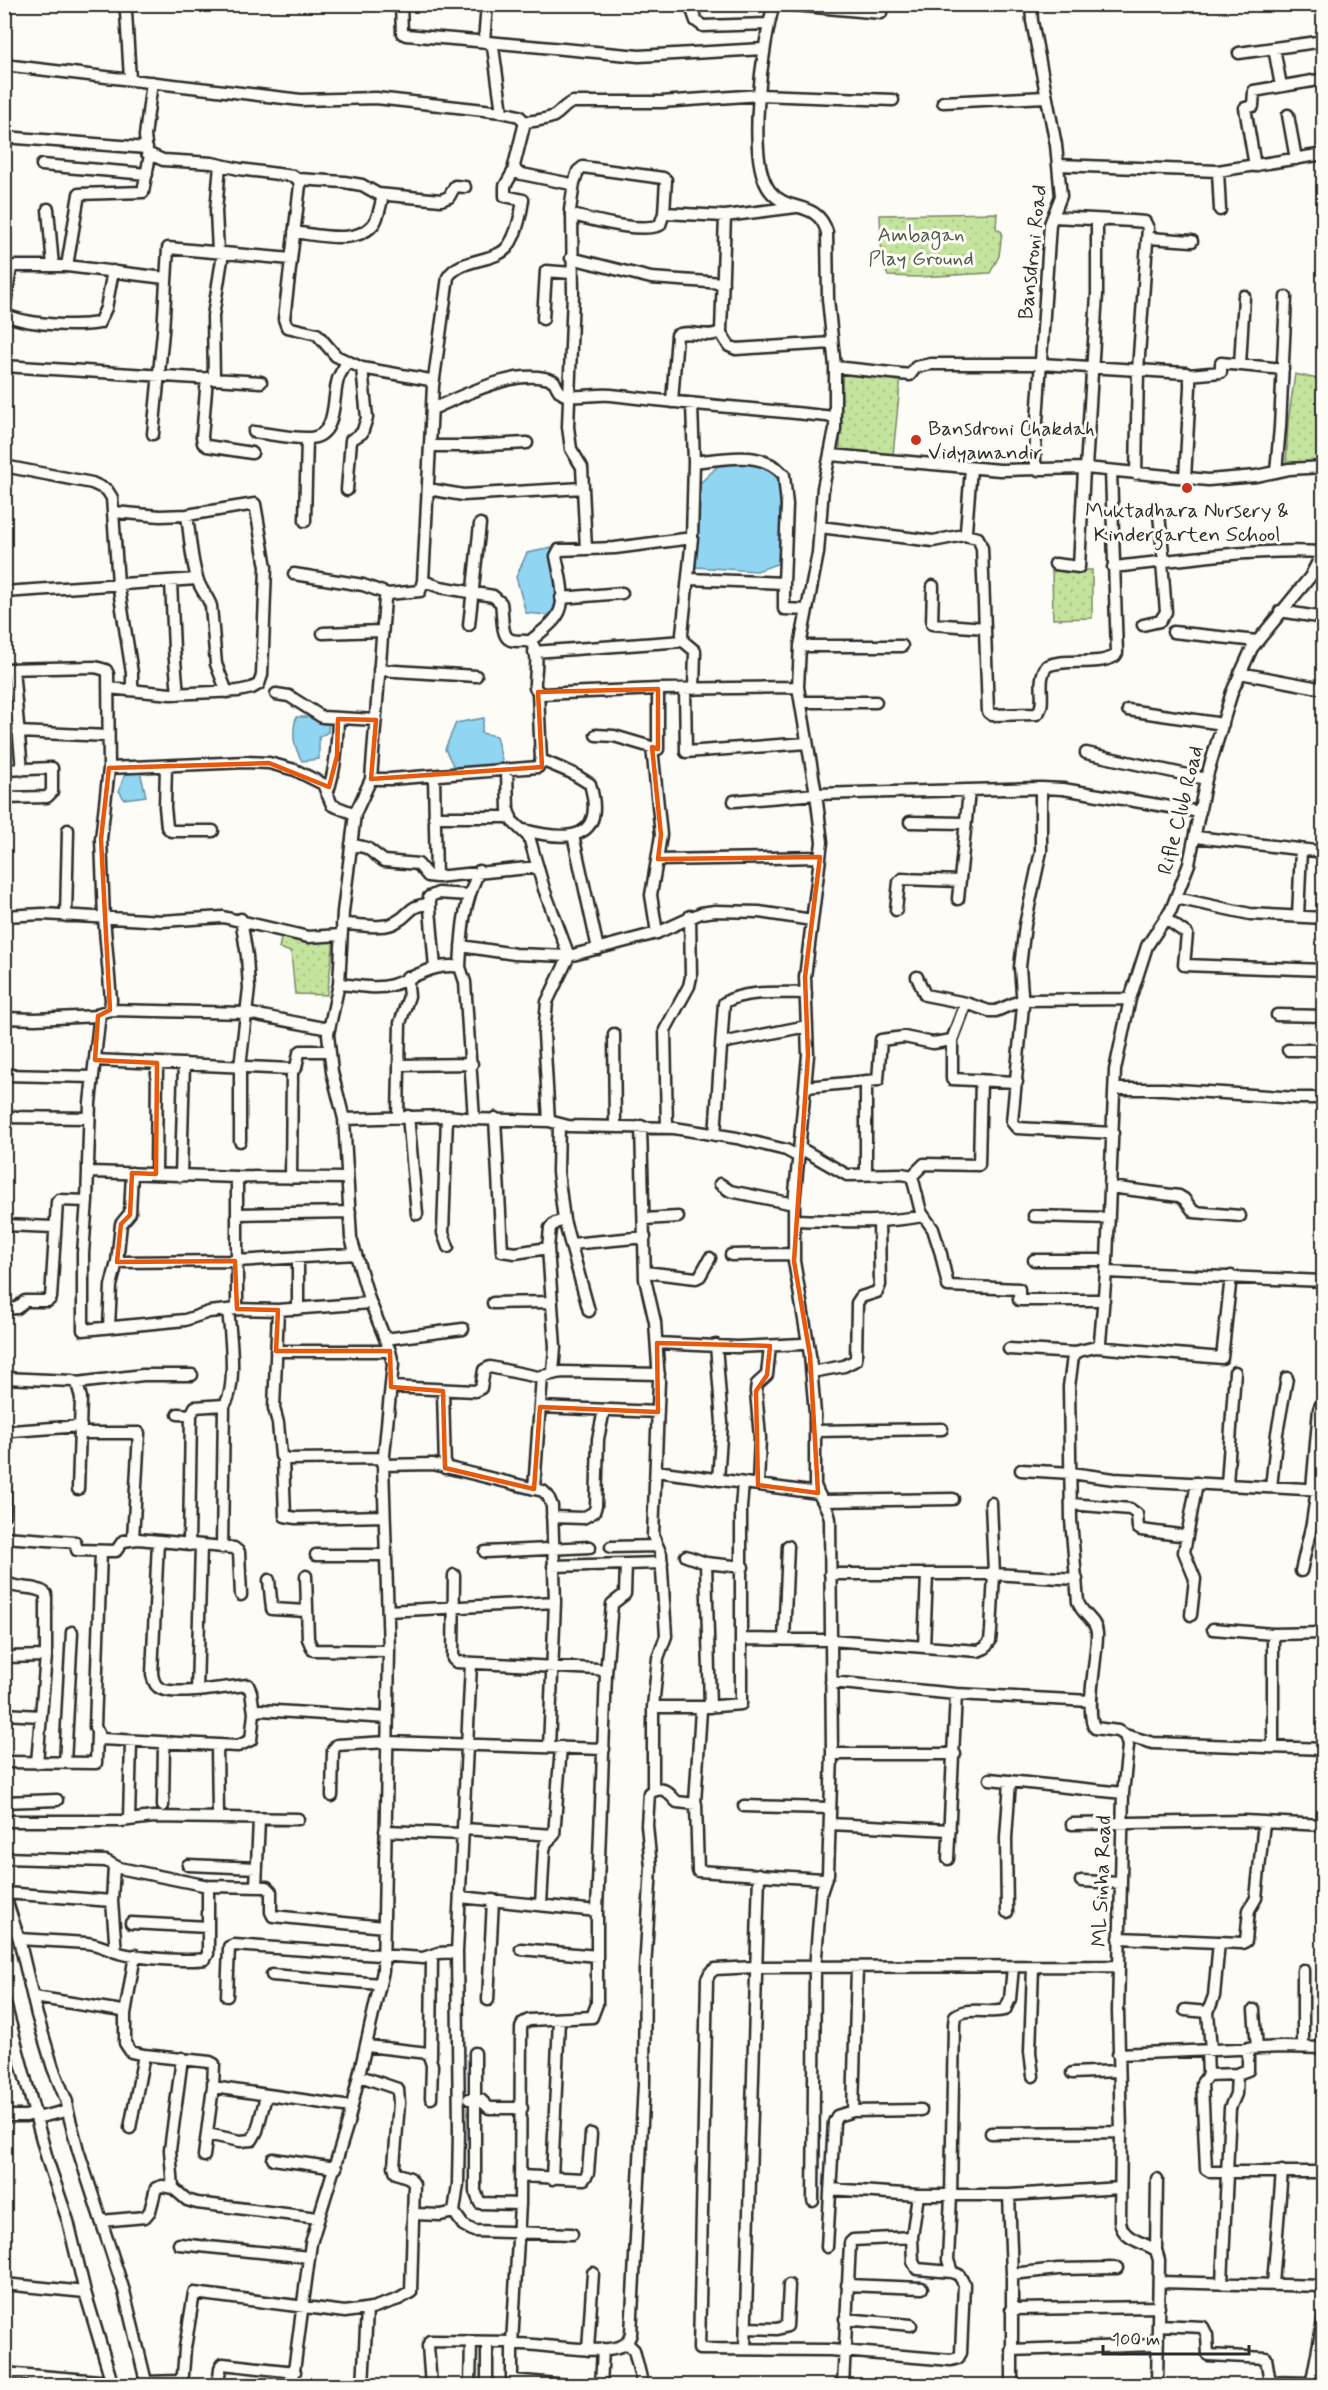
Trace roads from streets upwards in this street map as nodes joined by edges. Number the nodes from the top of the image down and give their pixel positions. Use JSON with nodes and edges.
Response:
{"nodes":[{"id":1,"x":129,"y":4,"type":"edge"},
{"id":2,"x":401,"y":4,"type":"edge"},
{"id":3,"x":487,"y":4,"type":"edge"},
{"id":4,"x":690,"y":4,"type":"edge"},
{"id":5,"x":774,"y":4,"type":"edge"},
{"id":6,"x":783,"y":4,"type":"edge"},
{"id":7,"x":1031,"y":4,"type":"edge"},
{"id":8,"x":881,"y":13,"type":"dead end"},
{"id":9,"x":768,"y":24,"type":"junction"},
{"id":10,"x":1323,"y":41,"type":"edge"},
{"id":11,"x":486,"y":42,"type":"junction"},
{"id":12,"x":1274,"y":48,"type":"junction"},
{"id":13,"x":763,"y":49,"type":"junction"},
{"id":14,"x":1239,"y":53,"type":"dead end"},
{"id":15,"x":4,"y":65,"type":"edge"},
{"id":16,"x":130,"y":79,"type":"junction"},
{"id":17,"x":1323,"y":79,"type":"edge"},
{"id":18,"x":152,"y":82,"type":"junction"},
{"id":19,"x":1281,"y":86,"type":"junction"},
{"id":20,"x":760,"y":95,"type":"junction"},
{"id":21,"x":1046,"y":97,"type":"junction"},
{"id":22,"x":893,"y":100,"type":"dead end"},
{"id":23,"x":943,"y":102,"type":"dead end"},
{"id":24,"x":502,"y":112,"type":"junction"},
{"id":25,"x":1288,"y":115,"type":"dead end"},
{"id":26,"x":525,"y":122,"type":"junction"},
{"id":27,"x":4,"y":137,"type":"edge"},
{"id":28,"x":148,"y":151,"type":"junction"},
{"id":29,"x":1323,"y":154,"type":"edge"},
{"id":30,"x":1296,"y":159,"type":"junction"},
{"id":31,"x":42,"y":165,"type":"dead end"},
{"id":32,"x":220,"y":165,"type":"junction"},
{"id":33,"x":1058,"y":165,"type":"junction"},
{"id":34,"x":1255,"y":166,"type":"junction"},
{"id":35,"x":514,"y":170,"type":"junction"},
{"id":36,"x":1218,"y":171,"type":"junction"},
{"id":37,"x":147,"y":174,"type":"junction"},
{"id":38,"x":298,"y":179,"type":"junction"},
{"id":39,"x":574,"y":183,"type":"junction"},
{"id":40,"x":465,"y":187,"type":"dead end"},
{"id":41,"x":383,"y":195,"type":"junction"},
{"id":42,"x":799,"y":207,"type":"junction"},
{"id":43,"x":48,"y":209,"type":"dead end"},
{"id":44,"x":1220,"y":210,"type":"dead end"},
{"id":45,"x":664,"y":213,"type":"junction"},
{"id":46,"x":572,"y":215,"type":"junction"},
{"id":47,"x":725,"y":216,"type":"junction"},
{"id":48,"x":1053,"y":217,"type":"junction"},
{"id":49,"x":1097,"y":220,"type":"junction"},
{"id":50,"x":294,"y":232,"type":"junction"},
{"id":51,"x":1149,"y":238,"type":"junction"},
{"id":52,"x":1192,"y":241,"type":"dead end"},
{"id":53,"x":220,"y":253,"type":"junction"},
{"id":54,"x":571,"y":258,"type":"junction"},
{"id":55,"x":291,"y":260,"type":"junction"},
{"id":56,"x":53,"y":266,"type":"junction"},
{"id":57,"x":67,"y":266,"type":"junction"},
{"id":58,"x":113,"y":271,"type":"junction"},
{"id":59,"x":572,"y":273,"type":"junction"},
{"id":60,"x":165,"y":278,"type":"junction"},
{"id":61,"x":723,"y":283,"type":"junction"},
{"id":62,"x":1244,"y":296,"type":"dead end"},
{"id":63,"x":1286,"y":297,"type":"dead end"},
{"id":64,"x":4,"y":312,"type":"edge"},
{"id":65,"x":543,"y":319,"type":"dead end"},
{"id":66,"x":720,"y":333,"type":"junction"},
{"id":67,"x":832,"y":343,"type":"junction"},
{"id":68,"x":347,"y":362,"type":"junction"},
{"id":69,"x":1041,"y":363,"type":"junction"},
{"id":70,"x":1240,"y":365,"type":"junction"},
{"id":71,"x":4,"y":366,"type":"edge"},
{"id":72,"x":835,"y":367,"type":"junction"},
{"id":73,"x":1092,"y":367,"type":"junction"},
{"id":74,"x":362,"y":368,"type":"junction"},
{"id":75,"x":1283,"y":369,"type":"junction"},
{"id":76,"x":1138,"y":370,"type":"junction"},
{"id":77,"x":158,"y":375,"type":"junction"},
{"id":78,"x":1189,"y":375,"type":"junction"},
{"id":79,"x":211,"y":379,"type":"junction"},
{"id":80,"x":261,"y":382,"type":"dead end"},
{"id":81,"x":433,"y":386,"type":"junction"},
{"id":82,"x":568,"y":396,"type":"junction"},
{"id":83,"x":672,"y":402,"type":"junction"},
{"id":84,"x":692,"y":405,"type":"junction"},
{"id":85,"x":432,"y":409,"type":"junction"},
{"id":86,"x":834,"y":417,"type":"junction"},
{"id":87,"x":254,"y":432,"type":"dead end"},
{"id":88,"x":153,"y":434,"type":"dead end"},
{"id":89,"x":307,"y":438,"type":"junction"},
{"id":90,"x":527,"y":443,"type":"dead end"},
{"id":91,"x":430,"y":446,"type":"junction"},
{"id":92,"x":252,"y":453,"type":"dead end"},
{"id":93,"x":831,"y":455,"type":"junction"},
{"id":94,"x":694,"y":462,"type":"junction"},
{"id":95,"x":4,"y":466,"type":"edge"},
{"id":96,"x":1323,"y":467,"type":"edge"},
{"id":97,"x":971,"y":468,"type":"junction"},
{"id":98,"x":1085,"y":469,"type":"junction"},
{"id":99,"x":1038,"y":470,"type":"junction"},
{"id":100,"x":1111,"y":471,"type":"junction"},
{"id":101,"x":1276,"y":472,"type":"junction"},
{"id":102,"x":1136,"y":474,"type":"junction"},
{"id":103,"x":1185,"y":479,"type":"junction"},
{"id":104,"x":583,"y":488,"type":"junction"},
{"id":105,"x":428,"y":489,"type":"junction"},
{"id":106,"x":347,"y":490,"type":"dead end"},
{"id":107,"x":114,"y":512,"type":"junction"},
{"id":108,"x":187,"y":515,"type":"junction"},
{"id":109,"x":1160,"y":515,"type":"dead end"},
{"id":110,"x":305,"y":521,"type":"dead end"},
{"id":111,"x":480,"y":524,"type":"dead end"},
{"id":112,"x":820,"y":527,"type":"junction"},
{"id":113,"x":964,"y":535,"type":"junction"},
{"id":114,"x":692,"y":538,"type":"junction"},
{"id":115,"x":585,"y":549,"type":"junction"},
{"id":116,"x":1323,"y":551,"type":"edge"},
{"id":117,"x":1163,"y":562,"type":"junction"},
{"id":118,"x":1055,"y":564,"type":"dead end"},
{"id":119,"x":1113,"y":567,"type":"junction"},
{"id":120,"x":294,"y":574,"type":"dead end"},
{"id":121,"x":197,"y":579,"type":"junction"},
{"id":122,"x":689,"y":579,"type":"junction"},
{"id":123,"x":171,"y":581,"type":"junction"},
{"id":124,"x":423,"y":581,"type":"junction"},
{"id":125,"x":118,"y":583,"type":"junction"},
{"id":126,"x":784,"y":583,"type":"junction"},
{"id":127,"x":933,"y":586,"type":"dead end"},
{"id":128,"x":4,"y":592,"type":"edge"},
{"id":129,"x":472,"y":593,"type":"junction"},
{"id":130,"x":622,"y":593,"type":"dead end"},
{"id":131,"x":388,"y":594,"type":"junction"},
{"id":132,"x":561,"y":598,"type":"junction"},
{"id":133,"x":807,"y":610,"type":"junction"},
{"id":134,"x":1280,"y":611,"type":"junction"},
{"id":135,"x":1323,"y":618,"type":"edge"},
{"id":136,"x":469,"y":625,"type":"dead end"},
{"id":137,"x":1143,"y":625,"type":"dead end"},
{"id":138,"x":985,"y":628,"type":"junction"},
{"id":139,"x":381,"y":631,"type":"junction"},
{"id":140,"x":1173,"y":632,"type":"dead end"},
{"id":141,"x":323,"y":633,"type":"dead end"},
{"id":142,"x":683,"y":641,"type":"junction"},
{"id":143,"x":1257,"y":641,"type":"junction"},
{"id":144,"x":800,"y":646,"type":"junction"},
{"id":145,"x":902,"y":646,"type":"dead end"},
{"id":146,"x":532,"y":647,"type":"junction"},
{"id":147,"x":9,"y":669,"type":"edge"},
{"id":148,"x":379,"y":670,"type":"junction"},
{"id":149,"x":1240,"y":673,"type":"junction"},
{"id":150,"x":476,"y":676,"type":"dead end"},
{"id":151,"x":798,"y":687,"type":"junction"},
{"id":152,"x":108,"y":688,"type":"junction"},
{"id":153,"x":690,"y":688,"type":"junction"},
{"id":154,"x":658,"y":689,"type":"junction"},
{"id":155,"x":1323,"y":689,"type":"edge"},
{"id":156,"x":132,"y":690,"type":"junction"},
{"id":157,"x":227,"y":692,"type":"junction"},
{"id":158,"x":538,"y":692,"type":"junction"},
{"id":159,"x":178,"y":693,"type":"junction"},
{"id":160,"x":276,"y":694,"type":"dead end"},
{"id":161,"x":802,"y":702,"type":"junction"},
{"id":162,"x":876,"y":702,"type":"dead end"},
{"id":163,"x":1128,"y":710,"type":"dead end"},
{"id":164,"x":338,"y":719,"type":"junction"},
{"id":165,"x":376,"y":720,"type":"junction"},
{"id":166,"x":1222,"y":724,"type":"junction"},
{"id":167,"x":18,"y":732,"type":"junction"},
{"id":168,"x":596,"y":735,"type":"dead end"},
{"id":169,"x":108,"y":736,"type":"junction"},
{"id":170,"x":807,"y":743,"type":"junction"},
{"id":171,"x":652,"y":747,"type":"junction"},
{"id":172,"x":1086,"y":753,"type":"dead end"},
{"id":173,"x":542,"y":760,"type":"junction"},
{"id":174,"x":166,"y":766,"type":"junction"},
{"id":175,"x":109,"y":768,"type":"junction"},
{"id":176,"x":4,"y":770,"type":"edge"},
{"id":177,"x":22,"y":770,"type":"junction"},
{"id":178,"x":507,"y":771,"type":"junction"},
{"id":179,"x":434,"y":776,"type":"junction"},
{"id":180,"x":371,"y":779,"type":"junction"},
{"id":181,"x":1206,"y":780,"type":"junction"},
{"id":182,"x":1041,"y":788,"type":"junction"},
{"id":183,"x":969,"y":791,"type":"junction"},
{"id":184,"x":327,"y":794,"type":"junction"},
{"id":185,"x":816,"y":794,"type":"junction"},
{"id":186,"x":4,"y":798,"type":"edge"},
{"id":187,"x":734,"y":801,"type":"dead end"},
{"id":188,"x":1200,"y":812,"type":"junction"},
{"id":189,"x":355,"y":814,"type":"junction"},
{"id":190,"x":434,"y":817,"type":"junction"},
{"id":191,"x":511,"y":817,"type":"junction"},
{"id":192,"x":910,"y":822,"type":"dead end"},
{"id":193,"x":965,"y":824,"type":"junction"},
{"id":194,"x":68,"y":830,"type":"dead end"},
{"id":195,"x":523,"y":830,"type":"junction"},
{"id":196,"x":213,"y":831,"type":"dead end"},
{"id":197,"x":573,"y":835,"type":"junction"},
{"id":198,"x":1196,"y":837,"type":"junction"},
{"id":199,"x":351,"y":844,"type":"junction"},
{"id":200,"x":1301,"y":850,"type":"junction"},
{"id":201,"x":1323,"y":852,"type":"edge"},
{"id":202,"x":820,"y":857,"type":"junction"},
{"id":203,"x":657,"y":860,"type":"junction"},
{"id":204,"x":538,"y":867,"type":"junction"},
{"id":205,"x":479,"y":871,"type":"junction"},
{"id":206,"x":436,"y":877,"type":"junction"},
{"id":207,"x":960,"y":881,"type":"junction"},
{"id":208,"x":468,"y":896,"type":"junction"},
{"id":209,"x":958,"y":898,"type":"dead end"},
{"id":210,"x":1176,"y":898,"type":"junction"},
{"id":211,"x":430,"y":904,"type":"junction"},
{"id":212,"x":896,"y":909,"type":"dead end"},
{"id":213,"x":4,"y":916,"type":"edge"},
{"id":214,"x":66,"y":916,"type":"junction"},
{"id":215,"x":690,"y":916,"type":"junction"},
{"id":216,"x":1298,"y":916,"type":"junction"},
{"id":217,"x":104,"y":918,"type":"junction"},
{"id":218,"x":1323,"y":918,"type":"edge"},
{"id":219,"x":241,"y":920,"type":"junction"},
{"id":220,"x":812,"y":920,"type":"junction"},
{"id":221,"x":1167,"y":920,"type":"junction"},
{"id":222,"x":342,"y":929,"type":"junction"},
{"id":223,"x":657,"y":933,"type":"junction"},
{"id":224,"x":461,"y":946,"type":"junction"},
{"id":225,"x":598,"y":949,"type":"junction"},
{"id":226,"x":569,"y":956,"type":"junction"},
{"id":227,"x":460,"y":967,"type":"junction"},
{"id":228,"x":435,"y":968,"type":"junction"},
{"id":229,"x":1323,"y":970,"type":"edge"},
{"id":230,"x":407,"y":977,"type":"junction"},
{"id":231,"x":917,"y":977,"type":"dead end"},
{"id":232,"x":339,"y":984,"type":"junction"},
{"id":233,"x":806,"y":993,"type":"junction"},
{"id":234,"x":1130,"y":999,"type":"junction"},
{"id":235,"x":1022,"y":1000,"type":"junction"},
{"id":236,"x":966,"y":1003,"type":"junction"},
{"id":237,"x":110,"y":1010,"type":"junction"},
{"id":238,"x":247,"y":1013,"type":"junction"},
{"id":239,"x":98,"y":1016,"type":"junction"},
{"id":240,"x":1277,"y":1016,"type":"dead end"},
{"id":241,"x":1323,"y":1016,"type":"edge"},
{"id":242,"x":4,"y":1018,"type":"edge"},
{"id":243,"x":807,"y":1026,"type":"junction"},
{"id":244,"x":329,"y":1029,"type":"junction"},
{"id":245,"x":614,"y":1034,"type":"dead end"},
{"id":246,"x":952,"y":1040,"type":"junction"},
{"id":247,"x":722,"y":1043,"type":"junction"},
{"id":248,"x":1288,"y":1050,"type":"dead end"},
{"id":249,"x":1323,"y":1050,"type":"edge"},
{"id":250,"x":329,"y":1051,"type":"junction"},
{"id":251,"x":95,"y":1060,"type":"junction"},
{"id":252,"x":157,"y":1063,"type":"junction"},
{"id":253,"x":184,"y":1064,"type":"junction"},
{"id":254,"x":472,"y":1064,"type":"junction"},
{"id":255,"x":399,"y":1065,"type":"junction"},
{"id":256,"x":240,"y":1067,"type":"junction"},
{"id":257,"x":292,"y":1069,"type":"junction"},
{"id":258,"x":4,"y":1075,"type":"edge"},
{"id":259,"x":93,"y":1077,"type":"junction"},
{"id":260,"x":981,"y":1080,"type":"junction"},
{"id":261,"x":866,"y":1081,"type":"junction"},
{"id":262,"x":1017,"y":1082,"type":"junction"},
{"id":263,"x":806,"y":1087,"type":"junction"},
{"id":264,"x":1115,"y":1089,"type":"junction"},
{"id":265,"x":1323,"y":1098,"type":"edge"},
{"id":266,"x":403,"y":1116,"type":"junction"},
{"id":267,"x":447,"y":1116,"type":"junction"},
{"id":268,"x":4,"y":1117,"type":"edge"},
{"id":269,"x":89,"y":1118,"type":"junction"},
{"id":270,"x":495,"y":1118,"type":"junction"},
{"id":271,"x":344,"y":1119,"type":"junction"},
{"id":272,"x":474,"y":1119,"type":"junction"},
{"id":273,"x":554,"y":1122,"type":"junction"},
{"id":274,"x":615,"y":1126,"type":"junction"},
{"id":275,"x":641,"y":1126,"type":"junction"},
{"id":276,"x":667,"y":1127,"type":"junction"},
{"id":277,"x":1113,"y":1133,"type":"junction"},
{"id":278,"x":715,"y":1135,"type":"junction"},
{"id":279,"x":240,"y":1141,"type":"dead end"},
{"id":280,"x":800,"y":1153,"type":"junction"},
{"id":281,"x":88,"y":1170,"type":"junction"},
{"id":282,"x":132,"y":1173,"type":"junction"},
{"id":283,"x":156,"y":1174,"type":"junction"},
{"id":284,"x":866,"y":1174,"type":"junction"},
{"id":285,"x":181,"y":1176,"type":"junction"},
{"id":286,"x":912,"y":1176,"type":"junction"},
{"id":287,"x":237,"y":1178,"type":"junction"},
{"id":288,"x":291,"y":1178,"type":"junction"},
{"id":289,"x":347,"y":1178,"type":"junction"},
{"id":290,"x":720,"y":1184,"type":"dead end"},
{"id":291,"x":1110,"y":1187,"type":"junction"},
{"id":292,"x":87,"y":1201,"type":"junction"},
{"id":293,"x":794,"y":1204,"type":"junction"},
{"id":294,"x":350,"y":1212,"type":"junction"},
{"id":295,"x":237,"y":1214,"type":"junction"},
{"id":296,"x":417,"y":1214,"type":"dead end"},
{"id":297,"x":923,"y":1216,"type":"junction"},
{"id":298,"x":1034,"y":1216,"type":"dead end"},
{"id":299,"x":1240,"y":1216,"type":"dead end"},
{"id":300,"x":678,"y":1217,"type":"dead end"},
{"id":301,"x":1109,"y":1218,"type":"junction"},
{"id":302,"x":644,"y":1219,"type":"junction"},
{"id":303,"x":564,"y":1220,"type":"junction"},
{"id":304,"x":794,"y":1220,"type":"junction"},
{"id":305,"x":879,"y":1221,"type":"junction"},
{"id":306,"x":4,"y":1225,"type":"edge"},
{"id":307,"x":54,"y":1227,"type":"junction"},
{"id":308,"x":645,"y":1237,"type":"junction"},
{"id":309,"x":571,"y":1244,"type":"junction"},
{"id":310,"x":448,"y":1247,"type":"dead end"},
{"id":311,"x":548,"y":1248,"type":"junction"},
{"id":312,"x":356,"y":1254,"type":"junction"},
{"id":313,"x":794,"y":1254,"type":"junction"},
{"id":314,"x":731,"y":1256,"type":"dead end"},
{"id":315,"x":298,"y":1257,"type":"junction"},
{"id":316,"x":710,"y":1258,"type":"dead end"},
{"id":317,"x":1034,"y":1260,"type":"dead end"},
{"id":318,"x":236,"y":1261,"type":"junction"},
{"id":319,"x":117,"y":1262,"type":"junction"},
{"id":320,"x":1107,"y":1266,"type":"junction"},
{"id":321,"x":645,"y":1272,"type":"junction"},
{"id":322,"x":1231,"y":1276,"type":"junction"},
{"id":323,"x":1323,"y":1281,"type":"edge"},
{"id":324,"x":1104,"y":1300,"type":"junction"},
{"id":325,"x":552,"y":1302,"type":"junction"},
{"id":326,"x":370,"y":1303,"type":"junction"},
{"id":327,"x":493,"y":1303,"type":"dead end"},
{"id":328,"x":4,"y":1309,"type":"edge"},
{"id":329,"x":232,"y":1309,"type":"junction"},
{"id":330,"x":298,"y":1309,"type":"junction"},
{"id":331,"x":278,"y":1310,"type":"junction"},
{"id":332,"x":589,"y":1311,"type":"dead end"},
{"id":333,"x":110,"y":1327,"type":"junction"},
{"id":334,"x":463,"y":1329,"type":"dead end"},
{"id":335,"x":385,"y":1339,"type":"junction"},
{"id":336,"x":657,"y":1342,"type":"junction"},
{"id":337,"x":802,"y":1344,"type":"dead end"},
{"id":338,"x":716,"y":1345,"type":"junction"},
{"id":339,"x":770,"y":1346,"type":"junction"},
{"id":340,"x":1096,"y":1347,"type":"junction"},
{"id":341,"x":1009,"y":1348,"type":"dead end"},
{"id":342,"x":276,"y":1351,"type":"junction"},
{"id":343,"x":390,"y":1351,"type":"junction"},
{"id":344,"x":1075,"y":1353,"type":"junction"},
{"id":345,"x":554,"y":1372,"type":"junction"},
{"id":346,"x":812,"y":1372,"type":"junction"},
{"id":347,"x":1234,"y":1372,"type":"dead end"},
{"id":348,"x":659,"y":1374,"type":"junction"},
{"id":349,"x":192,"y":1375,"type":"dead end"},
{"id":350,"x":542,"y":1376,"type":"junction"},
{"id":351,"x":4,"y":1378,"type":"edge"},
{"id":352,"x":1287,"y":1378,"type":"dead end"},
{"id":353,"x":77,"y":1383,"type":"junction"},
{"id":354,"x":391,"y":1387,"type":"junction"},
{"id":355,"x":443,"y":1391,"type":"junction"},
{"id":356,"x":1323,"y":1398,"type":"edge"},
{"id":357,"x":224,"y":1405,"type":"junction"},
{"id":358,"x":540,"y":1407,"type":"junction"},
{"id":359,"x":604,"y":1410,"type":"junction"},
{"id":360,"x":658,"y":1412,"type":"junction"},
{"id":361,"x":178,"y":1414,"type":"dead end"},
{"id":362,"x":191,"y":1415,"type":"junction"},
{"id":363,"x":942,"y":1428,"type":"dead end"},
{"id":364,"x":81,"y":1430,"type":"junction"},
{"id":365,"x":815,"y":1431,"type":"junction"},
{"id":366,"x":5,"y":1434,"type":"edge"},
{"id":367,"x":283,"y":1458,"type":"junction"},
{"id":368,"x":384,"y":1462,"type":"junction"},
{"id":369,"x":446,"y":1468,"type":"junction"},
{"id":370,"x":1020,"y":1470,"type":"dead end"},
{"id":371,"x":656,"y":1471,"type":"junction"},
{"id":372,"x":1071,"y":1473,"type":"junction"},
{"id":373,"x":718,"y":1480,"type":"junction"},
{"id":374,"x":743,"y":1483,"type":"junction"},
{"id":375,"x":1197,"y":1483,"type":"junction"},
{"id":376,"x":1227,"y":1484,"type":"junction"},
{"id":377,"x":758,"y":1485,"type":"junction"},
{"id":378,"x":1271,"y":1487,"type":"junction"},
{"id":379,"x":78,"y":1489,"type":"dead end"},
{"id":380,"x":534,"y":1489,"type":"junction"},
{"id":381,"x":1317,"y":1489,"type":"edge"},
{"id":382,"x":821,"y":1497,"type":"junction"},
{"id":383,"x":953,"y":1499,"type":"dead end"},
{"id":384,"x":991,"y":1503,"type":"dead end"},
{"id":385,"x":1071,"y":1504,"type":"junction"},
{"id":386,"x":4,"y":1515,"type":"edge"},
{"id":387,"x":384,"y":1516,"type":"junction"},
{"id":388,"x":552,"y":1517,"type":"junction"},
{"id":389,"x":1187,"y":1536,"type":"junction"},
{"id":390,"x":4,"y":1537,"type":"edge"},
{"id":391,"x":133,"y":1539,"type":"junction"},
{"id":392,"x":158,"y":1541,"type":"junction"},
{"id":393,"x":189,"y":1545,"type":"junction"},
{"id":394,"x":201,"y":1546,"type":"junction"},
{"id":395,"x":656,"y":1546,"type":"junction"},
{"id":396,"x":788,"y":1546,"type":"dead end"},
{"id":397,"x":590,"y":1547,"type":"dead end"},
{"id":398,"x":611,"y":1547,"type":"dead end"},
{"id":399,"x":222,"y":1548,"type":"junction"},
{"id":400,"x":553,"y":1548,"type":"junction"},
{"id":401,"x":100,"y":1551,"type":"junction"},
{"id":402,"x":485,"y":1552,"type":"dead end"},
{"id":403,"x":316,"y":1555,"type":"dead end"},
{"id":404,"x":386,"y":1555,"type":"junction"},
{"id":405,"x":686,"y":1556,"type":"dead end"},
{"id":406,"x":662,"y":1563,"type":"junction"},
{"id":407,"x":706,"y":1563,"type":"junction"},
{"id":408,"x":626,"y":1564,"type":"junction"},
{"id":409,"x":553,"y":1566,"type":"junction"},
{"id":410,"x":743,"y":1567,"type":"junction"},
{"id":411,"x":1301,"y":1571,"type":"dead end"},
{"id":412,"x":830,"y":1574,"type":"junction"},
{"id":413,"x":994,"y":1574,"type":"junction"},
{"id":414,"x":454,"y":1575,"type":"dead end"},
{"id":415,"x":927,"y":1575,"type":"junction"},
{"id":416,"x":306,"y":1576,"type":"dead end"},
{"id":417,"x":1077,"y":1579,"type":"junction"},
{"id":418,"x":269,"y":1580,"type":"dead end"},
{"id":419,"x":4,"y":1581,"type":"edge"},
{"id":420,"x":241,"y":1595,"type":"dead end"},
{"id":421,"x":555,"y":1602,"type":"junction"},
{"id":422,"x":455,"y":1608,"type":"junction"},
{"id":423,"x":307,"y":1611,"type":"junction"},
{"id":424,"x":388,"y":1611,"type":"junction"},
{"id":425,"x":1191,"y":1615,"type":"dead end"},
{"id":426,"x":1213,"y":1629,"type":"dead end"},
{"id":427,"x":72,"y":1632,"type":"dead end"},
{"id":428,"x":1323,"y":1633,"type":"edge"},
{"id":429,"x":1273,"y":1634,"type":"junction"},
{"id":430,"x":742,"y":1639,"type":"junction"},
{"id":431,"x":784,"y":1639,"type":"junction"},
{"id":432,"x":831,"y":1640,"type":"junction"},
{"id":433,"x":924,"y":1647,"type":"junction"},
{"id":434,"x":389,"y":1651,"type":"junction"},
{"id":435,"x":46,"y":1656,"type":"junction"},
{"id":436,"x":4,"y":1657,"type":"edge"},
{"id":437,"x":471,"y":1664,"type":"junction"},
{"id":438,"x":552,"y":1666,"type":"junction"},
{"id":439,"x":606,"y":1674,"type":"junction"},
{"id":440,"x":831,"y":1682,"type":"junction"},
{"id":441,"x":197,"y":1690,"type":"junction"},
{"id":442,"x":956,"y":1694,"type":"junction"},
{"id":443,"x":1091,"y":1701,"type":"junction"},
{"id":444,"x":653,"y":1707,"type":"junction"},
{"id":445,"x":707,"y":1707,"type":"junction"},
{"id":446,"x":254,"y":1713,"type":"junction"},
{"id":447,"x":4,"y":1714,"type":"edge"},
{"id":448,"x":40,"y":1716,"type":"junction"},
{"id":449,"x":388,"y":1718,"type":"junction"},
{"id":450,"x":97,"y":1733,"type":"junction"},
{"id":451,"x":1125,"y":1735,"type":"junction"},
{"id":452,"x":130,"y":1742,"type":"junction"},
{"id":453,"x":387,"y":1742,"type":"junction"},
{"id":454,"x":164,"y":1743,"type":"junction"},
{"id":455,"x":466,"y":1744,"type":"junction"},
{"id":456,"x":217,"y":1746,"type":"junction"},
{"id":457,"x":1273,"y":1746,"type":"junction"},
{"id":458,"x":549,"y":1747,"type":"junction"},
{"id":459,"x":561,"y":1747,"type":"junction"},
{"id":460,"x":604,"y":1749,"type":"junction"},
{"id":461,"x":1323,"y":1749,"type":"edge"},
{"id":462,"x":832,"y":1754,"type":"junction"},
{"id":463,"x":955,"y":1754,"type":"junction"},
{"id":464,"x":4,"y":1762,"type":"edge"},
{"id":465,"x":37,"y":1762,"type":"junction"},
{"id":466,"x":65,"y":1763,"type":"junction"},
{"id":467,"x":990,"y":1779,"type":"dead end"},
{"id":468,"x":1010,"y":1781,"type":"junction"},
{"id":469,"x":653,"y":1791,"type":"junction"},
{"id":470,"x":1123,"y":1792,"type":"junction"},
{"id":471,"x":332,"y":1796,"type":"dead end"},
{"id":472,"x":57,"y":1800,"type":"dead end"},
{"id":473,"x":4,"y":1802,"type":"edge"},
{"id":474,"x":695,"y":1803,"type":"junction"},
{"id":475,"x":163,"y":1806,"type":"dead end"},
{"id":476,"x":744,"y":1806,"type":"dead end"},
{"id":477,"x":830,"y":1808,"type":"junction"},
{"id":478,"x":218,"y":1815,"type":"dead end"},
{"id":479,"x":298,"y":1819,"type":"dead end"},
{"id":480,"x":129,"y":1820,"type":"junction"},
{"id":481,"x":259,"y":1820,"type":"junction"},
{"id":482,"x":4,"y":1821,"type":"edge"},
{"id":483,"x":1264,"y":1822,"type":"junction"},
{"id":484,"x":830,"y":1824,"type":"junction"},
{"id":485,"x":1072,"y":1824,"type":"dead end"},
{"id":486,"x":1122,"y":1824,"type":"junction"},
{"id":487,"x":1323,"y":1825,"type":"edge"},
{"id":488,"x":950,"y":1830,"type":"junction"},
{"id":489,"x":385,"y":1831,"type":"junction"},
{"id":490,"x":463,"y":1832,"type":"junction"},
{"id":491,"x":554,"y":1835,"type":"junction"},
{"id":492,"x":4,"y":1858,"type":"edge"},
{"id":493,"x":948,"y":1859,"type":"dead end"},
{"id":494,"x":188,"y":1865,"type":"dead end"},
{"id":495,"x":114,"y":1866,"type":"junction"},
{"id":496,"x":256,"y":1868,"type":"junction"},
{"id":497,"x":759,"y":1874,"type":"junction"},
{"id":498,"x":826,"y":1878,"type":"junction"},
{"id":499,"x":1081,"y":1881,"type":"dead end"},
{"id":500,"x":1121,"y":1882,"type":"junction"},
{"id":501,"x":208,"y":1886,"type":"junction"},
{"id":502,"x":256,"y":1886,"type":"junction"},
{"id":503,"x":4,"y":1893,"type":"edge"},
{"id":504,"x":460,"y":1897,"type":"junction"},
{"id":505,"x":493,"y":1900,"type":"junction"},
{"id":506,"x":112,"y":1901,"type":"junction"},
{"id":507,"x":541,"y":1905,"type":"junction"},
{"id":508,"x":597,"y":1911,"type":"junction"},
{"id":509,"x":1007,"y":1912,"type":"dead end"},
{"id":510,"x":131,"y":1923,"type":"dead end"},
{"id":511,"x":208,"y":1927,"type":"junction"},
{"id":512,"x":384,"y":1927,"type":"junction"},
{"id":513,"x":1119,"y":1938,"type":"junction"},
{"id":514,"x":20,"y":1939,"type":"junction"},
{"id":515,"x":1219,"y":1942,"type":"junction"},
{"id":516,"x":521,"y":1949,"type":"dead end"},
{"id":517,"x":116,"y":1952,"type":"junction"},
{"id":518,"x":457,"y":1952,"type":"junction"},
{"id":519,"x":135,"y":1955,"type":"junction"},
{"id":520,"x":383,"y":1955,"type":"junction"},
{"id":521,"x":432,"y":1956,"type":"junction"},
{"id":522,"x":597,"y":1956,"type":"junction"},
{"id":523,"x":1119,"y":1966,"type":"junction"},
{"id":524,"x":755,"y":1967,"type":"junction"},
{"id":525,"x":1013,"y":1967,"type":"junction"},
{"id":526,"x":1033,"y":1967,"type":"junction"},
{"id":527,"x":857,"y":1968,"type":"junction"},
{"id":528,"x":816,"y":1969,"type":"junction"},
{"id":529,"x":1304,"y":1970,"type":"dead end"},
{"id":530,"x":272,"y":1975,"type":"dead end"},
{"id":531,"x":380,"y":1984,"type":"junction"},
{"id":532,"x":227,"y":1996,"type":"dead end"},
{"id":533,"x":34,"y":1997,"type":"junction"},
{"id":534,"x":4,"y":2000,"type":"edge"},
{"id":535,"x":488,"y":2000,"type":"dead end"},
{"id":536,"x":1185,"y":2010,"type":"dead end"},
{"id":537,"x":1254,"y":2010,"type":"dead end"},
{"id":538,"x":1208,"y":2012,"type":"junction"},
{"id":539,"x":125,"y":2014,"type":"junction"},
{"id":540,"x":559,"y":2019,"type":"junction"},
{"id":541,"x":9,"y":2032,"type":"edge"},
{"id":542,"x":367,"y":2046,"type":"junction"},
{"id":543,"x":1303,"y":2047,"type":"junction"},
{"id":544,"x":1253,"y":2048,"type":"junction"},
{"id":545,"x":1323,"y":2048,"type":"edge"},
{"id":546,"x":1209,"y":2050,"type":"junction"},
{"id":547,"x":475,"y":2053,"type":"dead end"},
{"id":548,"x":1118,"y":2054,"type":"junction"},
{"id":549,"x":144,"y":2055,"type":"junction"},
{"id":550,"x":431,"y":2057,"type":"junction"},
{"id":551,"x":182,"y":2058,"type":"junction"},
{"id":552,"x":1118,"y":2071,"type":"junction"},
{"id":553,"x":1072,"y":2073,"type":"dead end"},
{"id":554,"x":1237,"y":2074,"type":"junction"},
{"id":555,"x":1209,"y":2075,"type":"junction"},
{"id":556,"x":360,"y":2076,"type":"junction"},
{"id":557,"x":1033,"y":2076,"type":"dead end"},
{"id":558,"x":213,"y":2086,"type":"junction"},
{"id":559,"x":266,"y":2096,"type":"junction"},
{"id":560,"x":431,"y":2098,"type":"dead end"},
{"id":561,"x":460,"y":2099,"type":"junction"},
{"id":562,"x":475,"y":2099,"type":"junction"},
{"id":563,"x":351,"y":2107,"type":"junction"},
{"id":564,"x":522,"y":2108,"type":"junction"},
{"id":565,"x":66,"y":2110,"type":"junction"},
{"id":566,"x":853,"y":2110,"type":"junction"},
{"id":567,"x":921,"y":2110,"type":"dead end"},
{"id":568,"x":39,"y":2115,"type":"junction"},
{"id":569,"x":4,"y":2116,"type":"edge"},
{"id":570,"x":130,"y":2128,"type":"dead end"},
{"id":571,"x":1120,"y":2132,"type":"junction"},
{"id":572,"x":991,"y":2133,"type":"dead end"},
{"id":573,"x":207,"y":2134,"type":"junction"},
{"id":574,"x":591,"y":2134,"type":"dead end"},
{"id":575,"x":204,"y":2156,"type":"dead end"},
{"id":576,"x":273,"y":2159,"type":"dead end"},
{"id":577,"x":336,"y":2168,"type":"junction"},
{"id":578,"x":1227,"y":2171,"type":"junction"},
{"id":579,"x":1282,"y":2171,"type":"junction"},
{"id":580,"x":1323,"y":2172,"type":"edge"},
{"id":581,"x":520,"y":2176,"type":"junction"},
{"id":582,"x":552,"y":2179,"type":"junction"},
{"id":583,"x":1158,"y":2179,"type":"dead end"},
{"id":584,"x":173,"y":2188,"type":"junction"},
{"id":585,"x":1120,"y":2188,"type":"junction"},
{"id":586,"x":830,"y":2189,"type":"junction"},
{"id":587,"x":918,"y":2195,"type":"junction"},
{"id":588,"x":1009,"y":2195,"type":"junction"},
{"id":589,"x":951,"y":2196,"type":"junction"},
{"id":590,"x":813,"y":2201,"type":"dead end"},
{"id":591,"x":520,"y":2204,"type":"junction"},
{"id":592,"x":454,"y":2212,"type":"junction"},
{"id":593,"x":414,"y":2214,"type":"junction"},
{"id":594,"x":318,"y":2218,"type":"junction"},
{"id":595,"x":101,"y":2221,"type":"junction"},
{"id":596,"x":519,"y":2231,"type":"junction"},
{"id":597,"x":572,"y":2234,"type":"dead end"},
{"id":598,"x":912,"y":2237,"type":"junction"},
{"id":599,"x":179,"y":2244,"type":"dead end"},
{"id":600,"x":827,"y":2247,"type":"dead end"},
{"id":601,"x":1156,"y":2250,"type":"junction"},
{"id":602,"x":309,"y":2258,"type":"junction"},
{"id":603,"x":1117,"y":2268,"type":"dead end"},
{"id":604,"x":952,"y":2272,"type":"junction"},
{"id":605,"x":593,"y":2273,"type":"dead end"},
{"id":606,"x":1012,"y":2274,"type":"junction"},
{"id":607,"x":1160,"y":2282,"type":"junction"},
{"id":608,"x":1222,"y":2283,"type":"junction"},
{"id":609,"x":4,"y":2284,"type":"edge"},
{"id":610,"x":1273,"y":2284,"type":"junction"},
{"id":611,"x":848,"y":2285,"type":"junction"},
{"id":612,"x":789,"y":2286,"type":"dead end"},
{"id":613,"x":1323,"y":2286,"type":"edge"},
{"id":614,"x":922,"y":2288,"type":"dead end"},
{"id":615,"x":85,"y":2292,"type":"junction"},
{"id":616,"x":303,"y":2306,"type":"junction"},
{"id":617,"x":1159,"y":2307,"type":"junction"},
{"id":618,"x":367,"y":2309,"type":"junction"},
{"id":619,"x":1011,"y":2309,"type":"junction"},
{"id":620,"x":1323,"y":2316,"type":"edge"},
{"id":621,"x":845,"y":2319,"type":"junction"},
{"id":622,"x":911,"y":2325,"type":"dead end"},
{"id":623,"x":1158,"y":2325,"type":"junction"},
{"id":624,"x":746,"y":2328,"type":"junction"},
{"id":625,"x":471,"y":2342,"type":"junction"},
{"id":626,"x":487,"y":2342,"type":"junction"},
{"id":627,"x":512,"y":2343,"type":"junction"},
{"id":628,"x":627,"y":2343,"type":"junction"},
{"id":629,"x":1157,"y":2345,"type":"junction"},
{"id":630,"x":603,"y":2349,"type":"junction"},
{"id":631,"x":745,"y":2349,"type":"junction"},
{"id":632,"x":588,"y":2350,"type":"junction"},
{"id":633,"x":1011,"y":2350,"type":"junction"},
{"id":634,"x":845,"y":2353,"type":"junction"},
{"id":635,"x":295,"y":2372,"type":"junction"},
{"id":636,"x":4,"y":2373,"type":"edge"},
{"id":637,"x":53,"y":2382,"type":"edge"},
{"id":638,"x":512,"y":2383,"type":"edge"},
{"id":639,"x":112,"y":2384,"type":"edge"},
{"id":640,"x":146,"y":2384,"type":"edge"},
{"id":641,"x":1311,"y":2384,"type":"edge"},
{"id":642,"x":218,"y":2385,"type":"edge"},
{"id":643,"x":292,"y":2385,"type":"edge"},
{"id":644,"x":363,"y":2385,"type":"edge"},
{"id":645,"x":431,"y":2385,"type":"edge"},
{"id":646,"x":470,"y":2385,"type":"edge"},
{"id":647,"x":487,"y":2385,"type":"edge"},
{"id":648,"x":578,"y":2385,"type":"edge"},
{"id":649,"x":601,"y":2385,"type":"edge"},
{"id":650,"x":643,"y":2385,"type":"edge"},
{"id":651,"x":843,"y":2385,"type":"edge"},
{"id":652,"x":1012,"y":2385,"type":"edge"},
{"id":653,"x":1157,"y":2385,"type":"edge"}],
"edges":[{"from":1,"to":16,"type":"street"},
{"from":2,"to":11,"type":"street"},
{"from":3,"to":11,"type":"street"},
{"from":4,"to":9,"type":"street"},
{"from":5,"to":9,"type":"street"},
{"from":6,"to":8,"type":"street"},
{"from":7,"to":21,"type":"street","name":"Bansdroni Road"},
{"from":9,"to":13,"type":"street"},
{"from":10,"to":12,"type":"street"},
{"from":11,"to":13,"type":"street"},
{"from":11,"to":24,"type":"street"},
{"from":12,"to":14,"type":"street"},
{"from":12,"to":19,"type":"street"},
{"from":13,"to":20,"type":"street"},
{"from":15,"to":16,"type":"street"},
{"from":16,"to":18,"type":"street"},
{"from":17,"to":19,"type":"street"},
{"from":18,"to":24,"type":"street"},
{"from":18,"to":28,"type":"street"},
{"from":19,"to":34,"type":"street"},
{"from":20,"to":22,"type":"street"},
{"from":20,"to":26,"type":"street"},
{"from":20,"to":42,"type":"street"},
{"from":21,"to":23,"type":"street"},
{"from":21,"to":33,"type":"street","name":"Bansdroni Road"},
{"from":24,"to":26,"type":"street"},
{"from":25,"to":30,"type":"street"},
{"from":26,"to":35,"type":"street"},
{"from":27,"to":28,"type":"street"},
{"from":28,"to":32,"type":"street"},
{"from":28,"to":37,"type":"street"},
{"from":29,"to":30,"type":"street"},
{"from":30,"to":34,"type":"street"},
{"from":31,"to":37,"type":"street"},
{"from":32,"to":38,"type":"street"},
{"from":32,"to":53,"type":"street"},
{"from":33,"to":36,"type":"street"},
{"from":33,"to":48,"type":"street","name":"Bansdroni Road"},
{"from":34,"to":36,"type":"street"},
{"from":35,"to":39,"type":"street"},
{"from":35,"to":81,"type":"street"},
{"from":36,"to":44,"type":"street"},
{"from":37,"to":57,"type":"street"},
{"from":38,"to":41,"type":"street"},
{"from":38,"to":50,"type":"street"},
{"from":39,"to":45,"type":"street"},
{"from":39,"to":46,"type":"street"},
{"from":40,"to":41,"type":"street"},
{"from":41,"to":50,"type":"street"},
{"from":42,"to":47,"type":"street"},
{"from":42,"to":67,"type":"street"},
{"from":43,"to":56,"type":"street"},
{"from":45,"to":46,"type":"street"},
{"from":45,"to":47,"type":"street"},
{"from":46,"to":54,"type":"street"},
{"from":47,"to":61,"type":"street"},
{"from":48,"to":49,"type":"street"},
{"from":48,"to":69,"type":"street","name":"Bansdroni Road"},
{"from":49,"to":51,"type":"street"},
{"from":49,"to":73,"type":"street"},
{"from":50,"to":55,"type":"street"},
{"from":51,"to":52,"type":"street"},
{"from":51,"to":76,"type":"street"},
{"from":53,"to":55,"type":"street"},
{"from":53,"to":60,"type":"street"},
{"from":53,"to":79,"type":"street"},
{"from":54,"to":59,"type":"street"},
{"from":54,"to":61,"type":"street"},
{"from":55,"to":68,"type":"street"},
{"from":56,"to":57,"type":"street"},
{"from":56,"to":64,"type":"street"},
{"from":57,"to":58,"type":"street"},
{"from":58,"to":60,"type":"street"},
{"from":58,"to":64,"type":"street"},
{"from":59,"to":65,"type":"street"},
{"from":59,"to":82,"type":"street"},
{"from":60,"to":77,"type":"street"},
{"from":61,"to":66,"type":"street"},
{"from":62,"to":70,"type":"street"},
{"from":63,"to":75,"type":"street"},
{"from":66,"to":67,"type":"street"},
{"from":66,"to":83,"type":"street"},
{"from":67,"to":72,"type":"street"},
{"from":68,"to":74,"type":"street"},
{"from":68,"to":89,"type":"street"},
{"from":69,"to":72,"type":"street"},
{"from":69,"to":73,"type":"street"},
{"from":69,"to":99,"type":"street","name":"Bansdroni Road"},
{"from":70,"to":75,"type":"street"},
{"from":70,"to":78,"type":"street"},
{"from":71,"to":77,"type":"street"},
{"from":72,"to":86,"type":"street"},
{"from":73,"to":76,"type":"street"},
{"from":73,"to":98,"type":"street"},
{"from":74,"to":81,"type":"street"},
{"from":74,"to":106,"type":"street"},
{"from":75,"to":101,"type":"street"},
{"from":76,"to":78,"type":"street"},
{"from":76,"to":102,"type":"street"},
{"from":77,"to":79,"type":"street"},
{"from":77,"to":88,"type":"street"},
{"from":78,"to":103,"type":"street"},
{"from":79,"to":80,"type":"street"},
{"from":79,"to":92,"type":"street"},
{"from":81,"to":85,"type":"street"},
{"from":82,"to":83,"type":"street"},
{"from":82,"to":85,"type":"street"},
{"from":82,"to":104,"type":"street"},
{"from":83,"to":84,"type":"street"},
{"from":84,"to":86,"type":"street"},
{"from":84,"to":94,"type":"street"},
{"from":85,"to":91,"type":"street"},
{"from":86,"to":93,"type":"street"},
{"from":87,"to":89,"type":"street"},
{"from":89,"to":110,"type":"street"},
{"from":90,"to":91,"type":"street"},
{"from":91,"to":105,"type":"street"},
{"from":93,"to":97,"type":"street"},
{"from":93,"to":112,"type":"street"},
{"from":94,"to":114,"type":"street"},
{"from":94,"to":126,"type":"street"},
{"from":95,"to":107,"type":"street"},
{"from":96,"to":101,"type":"street"},
{"from":97,"to":99,"type":"street"},
{"from":97,"to":113,"type":"street"},
{"from":98,"to":99,"type":"street"},
{"from":98,"to":100,"type":"street"},
{"from":98,"to":118,"type":"street"},
{"from":100,"to":102,"type":"street"},
{"from":100,"to":119,"type":"street"},
{"from":101,"to":103,"type":"street"},
{"from":102,"to":103,"type":"street"},
{"from":104,"to":105,"type":"street"},
{"from":104,"to":115,"type":"street"},
{"from":105,"to":124,"type":"street"},
{"from":107,"to":108,"type":"street"},
{"from":107,"to":125,"type":"street"},
{"from":108,"to":121,"type":"street"},
{"from":108,"to":157,"type":"street"},
{"from":109,"to":117,"type":"street"},
{"from":111,"to":129,"type":"street"},
{"from":112,"to":113,"type":"street"},
{"from":112,"to":133,"type":"street"},
{"from":113,"to":138,"type":"street"},
{"from":114,"to":115,"type":"street"},
{"from":114,"to":122,"type":"street"},
{"from":115,"to":132,"type":"street"},
{"from":116,"to":117,"type":"street"},
{"from":116,"to":134,"type":"street","name":"Rifle Club Road"},
{"from":117,"to":119,"type":"street"},
{"from":117,"to":137,"type":"street"},
{"from":119,"to":138,"type":"street"},
{"from":120,"to":131,"type":"street"},
{"from":121,"to":123,"type":"street"},
{"from":121,"to":157,"type":"street"},
{"from":122,"to":126,"type":"street"},
{"from":122,"to":142,"type":"street"},
{"from":123,"to":125,"type":"street"},
{"from":123,"to":159,"type":"street"},
{"from":124,"to":129,"type":"street"},
{"from":124,"to":131,"type":"street"},
{"from":125,"to":128,"type":"street"},
{"from":125,"to":156,"type":"street"},
{"from":126,"to":133,"type":"street"},
{"from":127,"to":138,"type":"street"},
{"from":129,"to":136,"type":"street"},
{"from":129,"to":146,"type":"street"},
{"from":130,"to":132,"type":"street"},
{"from":131,"to":139,"type":"street"},
{"from":132,"to":146,"type":"street"},
{"from":133,"to":144,"type":"street"},
{"from":134,"to":135,"type":"street"},
{"from":134,"to":143,"type":"street","name":"Rifle Club Road"},
{"from":139,"to":141,"type":"street"},
{"from":139,"to":148,"type":"street"},
{"from":140,"to":143,"type":"street"},
{"from":142,"to":146,"type":"street"},
{"from":142,"to":153,"type":"street"},
{"from":143,"to":149,"type":"street","name":"Rifle Club Road"},
{"from":144,"to":145,"type":"street"},
{"from":144,"to":151,"type":"street"},
{"from":146,"to":158,"type":"street"},
{"from":147,"to":152,"type":"street"},
{"from":147,"to":167,"type":"street"},
{"from":148,"to":150,"type":"street"},
{"from":148,"to":165,"type":"street"},
{"from":149,"to":155,"type":"street"},
{"from":149,"to":166,"type":"street","name":"Rifle Club Road"},
{"from":151,"to":153,"type":"street"},
{"from":151,"to":161,"type":"street"},
{"from":152,"to":156,"type":"street"},
{"from":152,"to":169,"type":"street"},
{"from":153,"to":154,"type":"street"},
{"from":153,"to":170,"type":"street"},
{"from":154,"to":158,"type":"street"},
{"from":154,"to":171,"type":"street"},
{"from":156,"to":159,"type":"street"},
{"from":157,"to":159,"type":"street"},
{"from":158,"to":173,"type":"street"},
{"from":160,"to":164,"type":"street"},
{"from":161,"to":162,"type":"street"},
{"from":161,"to":170,"type":"street"},
{"from":163,"to":166,"type":"street"},
{"from":164,"to":165,"type":"street"},
{"from":164,"to":184,"type":"street"},
{"from":165,"to":180,"type":"street"},
{"from":166,"to":181,"type":"street","name":"Rifle Club Road"},
{"from":167,"to":169,"type":"street"},
{"from":167,"to":177,"type":"street"},
{"from":168,"to":171,"type":"street"},
{"from":169,"to":175,"type":"street"},
{"from":170,"to":185,"type":"street"},
{"from":171,"to":203,"type":"street"},
{"from":172,"to":181,"type":"street"},
{"from":173,"to":178,"type":"street"},
{"from":173,"to":197,"type":"street"},
{"from":174,"to":175,"type":"street"},
{"from":174,"to":184,"type":"street"},
{"from":174,"to":196,"type":"street"},
{"from":175,"to":217,"type":"street"},
{"from":176,"to":177,"type":"street"},
{"from":177,"to":186,"type":"street"},
{"from":178,"to":179,"type":"street"},
{"from":178,"to":191,"type":"street"},
{"from":179,"to":180,"type":"street"},
{"from":179,"to":190,"type":"street"},
{"from":180,"to":189,"type":"street"},
{"from":181,"to":188,"type":"street","name":"Rifle Club Road"},
{"from":182,"to":183,"type":"street"},
{"from":182,"to":188,"type":"street"},
{"from":182,"to":235,"type":"street"},
{"from":183,"to":185,"type":"street"},
{"from":183,"to":193,"type":"street"},
{"from":184,"to":189,"type":"street"},
{"from":185,"to":187,"type":"street"},
{"from":185,"to":202,"type":"street"},
{"from":188,"to":198,"type":"street","name":"Rifle Club Road"},
{"from":189,"to":199,"type":"street"},
{"from":190,"to":191,"type":"street"},
{"from":190,"to":206,"type":"street"},
{"from":191,"to":195,"type":"street"},
{"from":192,"to":193,"type":"street"},
{"from":193,"to":207,"type":"street"},
{"from":194,"to":214,"type":"street"},
{"from":195,"to":197,"type":"street"},
{"from":195,"to":204,"type":"street"},
{"from":197,"to":225,"type":"street"},
{"from":198,"to":200,"type":"street"},
{"from":198,"to":210,"type":"street","name":"Rifle Club Road"},
{"from":199,"to":206,"type":"street"},
{"from":199,"to":222,"type":"street"},
{"from":200,"to":201,"type":"street"},
{"from":200,"to":216,"type":"street"},
{"from":202,"to":203,"type":"street"},
{"from":202,"to":220,"type":"street"},
{"from":203,"to":223,"type":"street"},
{"from":204,"to":205,"type":"street"},
{"from":204,"to":226,"type":"street"},
{"from":205,"to":206,"type":"street"},
{"from":205,"to":208,"type":"street"},
{"from":207,"to":209,"type":"street"},
{"from":207,"to":212,"type":"street"},
{"from":208,"to":211,"type":"street"},
{"from":208,"to":224,"type":"street"},
{"from":210,"to":216,"type":"street"},
{"from":210,"to":221,"type":"street","name":"Rifle Club Road"},
{"from":211,"to":222,"type":"street"},
{"from":211,"to":228,"type":"street"},
{"from":213,"to":214,"type":"street"},
{"from":214,"to":217,"type":"street"},
{"from":215,"to":220,"type":"street"},
{"from":215,"to":223,"type":"street"},
{"from":215,"to":276,"type":"street"},
{"from":216,"to":218,"type":"street"},
{"from":217,"to":219,"type":"street"},
{"from":217,"to":237,"type":"street"},
{"from":219,"to":222,"type":"street"},
{"from":219,"to":238,"type":"street"},
{"from":220,"to":233,"type":"street"},
{"from":221,"to":229,"type":"street"},
{"from":221,"to":234,"type":"street","name":"Rifle Club Road"},
{"from":222,"to":232,"type":"street"},
{"from":223,"to":225,"type":"street"},
{"from":224,"to":226,"type":"street"},
{"from":224,"to":227,"type":"street"},
{"from":225,"to":226,"type":"street"},
{"from":226,"to":273,"type":"street"},
{"from":227,"to":228,"type":"street"},
{"from":227,"to":254,"type":"street"},
{"from":228,"to":230,"type":"street"},
{"from":230,"to":232,"type":"street"},
{"from":230,"to":255,"type":"street"},
{"from":231,"to":236,"type":"street"},
{"from":232,"to":244,"type":"street"},
{"from":233,"to":243,"type":"street"},
{"from":233,"to":247,"type":"street"},
{"from":234,"to":235,"type":"street"},
{"from":234,"to":264,"type":"street","name":"Rifle Club Road"},
{"from":235,"to":236,"type":"street"},
{"from":235,"to":262,"type":"street"},
{"from":236,"to":246,"type":"street"},
{"from":237,"to":238,"type":"street"},
{"from":237,"to":239,"type":"street"},
{"from":238,"to":244,"type":"street"},
{"from":238,"to":256,"type":"street"},
{"from":239,"to":242,"type":"street"},
{"from":239,"to":251,"type":"street"},
{"from":240,"to":241,"type":"street"},
{"from":243,"to":247,"type":"street"},
{"from":243,"to":263,"type":"street"},
{"from":244,"to":250,"type":"street"},
{"from":245,"to":274,"type":"street"},
{"from":246,"to":260,"type":"street"},
{"from":246,"to":261,"type":"street"},
{"from":247,"to":278,"type":"street"},
{"from":248,"to":249,"type":"street"},
{"from":250,"to":257,"type":"street"},
{"from":250,"to":271,"type":"street"},
{"from":251,"to":252,"type":"street"},
{"from":251,"to":259,"type":"street"},
{"from":252,"to":253,"type":"street"},
{"from":252,"to":283,"type":"street"},
{"from":253,"to":256,"type":"street"},
{"from":253,"to":285,"type":"street"},
{"from":254,"to":255,"type":"street"},
{"from":254,"to":272,"type":"street"},
{"from":255,"to":266,"type":"street"},
{"from":256,"to":257,"type":"street"},
{"from":256,"to":279,"type":"street"},
{"from":257,"to":288,"type":"street"},
{"from":258,"to":259,"type":"street"},
{"from":259,"to":269,"type":"street"},
{"from":260,"to":262,"type":"street"},
{"from":260,"to":286,"type":"street"},
{"from":261,"to":263,"type":"street"},
{"from":261,"to":284,"type":"street"},
{"from":262,"to":277,"type":"street"},
{"from":263,"to":280,"type":"street"},
{"from":264,"to":265,"type":"street"},
{"from":264,"to":277,"type":"street","name":"Rifle Club Road"},
{"from":266,"to":267,"type":"street"},
{"from":266,"to":271,"type":"street"},
{"from":266,"to":296,"type":"street"},
{"from":267,"to":272,"type":"street"},
{"from":267,"to":310,"type":"street"},
{"from":268,"to":269,"type":"street"},
{"from":269,"to":281,"type":"street"},
{"from":270,"to":272,"type":"street"},
{"from":270,"to":273,"type":"street"},
{"from":270,"to":311,"type":"street"},
{"from":271,"to":289,"type":"street"},
{"from":273,"to":274,"type":"street"},
{"from":273,"to":303,"type":"street"},
{"from":274,"to":275,"type":"street"},
{"from":275,"to":276,"type":"street"},
{"from":275,"to":302,"type":"street"},
{"from":276,"to":278,"type":"street"},
{"from":277,"to":291,"type":"street","name":"Rifle Club Road"},
{"from":278,"to":280,"type":"street"},
{"from":280,"to":284,"type":"street"},
{"from":280,"to":293,"type":"street"},
{"from":281,"to":282,"type":"street"},
{"from":281,"to":292,"type":"street"},
{"from":282,"to":283,"type":"street"},
{"from":282,"to":319,"type":"street"},
{"from":283,"to":285,"type":"street"},
{"from":284,"to":286,"type":"street"},
{"from":285,"to":287,"type":"street"},
{"from":286,"to":297,"type":"street"},
{"from":287,"to":288,"type":"street"},
{"from":287,"to":295,"type":"street"},
{"from":288,"to":289,"type":"street"},
{"from":289,"to":294,"type":"street"},
{"from":290,"to":293,"type":"street"},
{"from":291,"to":299,"type":"street"},
{"from":291,"to":301,"type":"street","name":"Rifle Club Road"},
{"from":292,"to":307,"type":"street"},
{"from":292,"to":333,"type":"street"},
{"from":293,"to":304,"type":"street"},
{"from":294,"to":295,"type":"street"},
{"from":294,"to":312,"type":"street"},
{"from":295,"to":318,"type":"street"},
{"from":297,"to":305,"type":"street"},
{"from":297,"to":324,"type":"street"},
{"from":298,"to":301,"type":"street"},
{"from":300,"to":302,"type":"street"},
{"from":301,"to":320,"type":"street","name":"Rifle Club Road"},
{"from":302,"to":308,"type":"street"},
{"from":303,"to":309,"type":"street"},
{"from":303,"to":311,"type":"street"},
{"from":304,"to":305,"type":"street"},
{"from":304,"to":313,"type":"street"},
{"from":305,"to":346,"type":"street"},
{"from":306,"to":307,"type":"street"},
{"from":307,"to":328,"type":"street"},
{"from":308,"to":309,"type":"street"},
{"from":308,"to":321,"type":"street"},
{"from":309,"to":332,"type":"street"},
{"from":311,"to":325,"type":"street"},
{"from":312,"to":315,"type":"street"},
{"from":312,"to":326,"type":"street"},
{"from":313,"to":314,"type":"street"},
{"from":313,"to":346,"type":"street"},
{"from":315,"to":318,"type":"street"},
{"from":315,"to":330,"type":"street"},
{"from":316,"to":321,"type":"street"},
{"from":317,"to":320,"type":"street"},
{"from":318,"to":319,"type":"street"},
{"from":318,"to":329,"type":"street"},
{"from":319,"to":333,"type":"street"},
{"from":320,"to":322,"type":"street"},
{"from":320,"to":324,"type":"street","name":"Rifle Club Road"},
{"from":321,"to":336,"type":"street"},
{"from":322,"to":323,"type":"street"},
{"from":322,"to":340,"type":"street"},
{"from":324,"to":340,"type":"street","name":"Rifle Club Road"},
{"from":325,"to":327,"type":"street"},
{"from":325,"to":345,"type":"street"},
{"from":326,"to":330,"type":"street"},
{"from":326,"to":335,"type":"street"},
{"from":329,"to":331,"type":"street"},
{"from":329,"to":333,"type":"street"},
{"from":329,"to":357,"type":"street"},
{"from":330,"to":331,"type":"street"},
{"from":331,"to":342,"type":"street"},
{"from":334,"to":335,"type":"street"},
{"from":335,"to":343,"type":"street"},
{"from":336,"to":338,"type":"street"},
{"from":336,"to":348,"type":"street"},
{"from":337,"to":339,"type":"street"},
{"from":338,"to":339,"type":"street"},
{"from":338,"to":373,"type":"street"},
{"from":339,"to":377,"type":"street"},
{"from":340,"to":344,"type":"street"},
{"from":341,"to":344,"type":"street"},
{"from":342,"to":343,"type":"street"},
{"from":342,"to":367,"type":"street"},
{"from":343,"to":354,"type":"street"},
{"from":344,"to":372,"type":"street"},
{"from":345,"to":348,"type":"street"},
{"from":345,"to":350,"type":"street"},
{"from":346,"to":365,"type":"street"},
{"from":347,"to":376,"type":"street"},
{"from":348,"to":360,"type":"street"},
{"from":349,"to":353,"type":"street"},
{"from":350,"to":355,"type":"street"},
{"from":350,"to":358,"type":"street"},
{"from":351,"to":353,"type":"street"},
{"from":352,"to":378,"type":"street"},
{"from":353,"to":364,"type":"street"},
{"from":354,"to":355,"type":"street"},
{"from":354,"to":368,"type":"street"},
{"from":355,"to":369,"type":"street"},
{"from":356,"to":381,"type":"street"},
{"from":357,"to":362,"type":"street"},
{"from":357,"to":399,"type":"street"},
{"from":358,"to":359,"type":"street"},
{"from":358,"to":380,"type":"street"},
{"from":359,"to":360,"type":"street"},
{"from":359,"to":388,"type":"street"},
{"from":360,"to":371,"type":"street"},
{"from":361,"to":362,"type":"street"},
{"from":362,"to":393,"type":"street"},
{"from":363,"to":365,"type":"street"},
{"from":364,"to":366,"type":"street"},
{"from":364,"to":379,"type":"street"},
{"from":364,"to":391,"type":"street"},
{"from":365,"to":382,"type":"street"},
{"from":366,"to":386,"type":"street"},
{"from":367,"to":368,"type":"street"},
{"from":367,"to":387,"type":"street"},
{"from":368,"to":369,"type":"street"},
{"from":368,"to":387,"type":"street"},
{"from":369,"to":380,"type":"street"},
{"from":370,"to":372,"type":"street"},
{"from":371,"to":373,"type":"street"},
{"from":371,"to":395,"type":"street"},
{"from":372,"to":375,"type":"street"},
{"from":372,"to":385,"type":"street"},
{"from":373,"to":374,"type":"street"},
{"from":374,"to":377,"type":"street"},
{"from":374,"to":410,"type":"street"},
{"from":375,"to":376,"type":"street"},
{"from":375,"to":389,"type":"street"},
{"from":376,"to":378,"type":"street"},
{"from":377,"to":382,"type":"street"},
{"from":378,"to":381,"type":"street"},
{"from":380,"to":388,"type":"street"},
{"from":381,"to":411,"type":"street"},
{"from":382,"to":383,"type":"street"},
{"from":382,"to":412,"type":"street"},
{"from":384,"to":413,"type":"street"},
{"from":385,"to":389,"type":"street"},
{"from":385,"to":417,"type":"street"},
{"from":387,"to":404,"type":"street"},
{"from":388,"to":400,"type":"street"},
{"from":389,"to":425,"type":"street"},
{"from":390,"to":401,"type":"street"},
{"from":391,"to":392,"type":"street"},
{"from":391,"to":401,"type":"street"},
{"from":392,"to":393,"type":"street"},
{"from":392,"to":441,"type":"street"},
{"from":393,"to":394,"type":"street"},
{"from":394,"to":399,"type":"street"},
{"from":394,"to":441,"type":"street"},
{"from":395,"to":398,"type":"street"},
{"from":395,"to":406,"type":"street"},
{"from":396,"to":431,"type":"street"},
{"from":397,"to":400,"type":"street"},
{"from":399,"to":420,"type":"street"},
{"from":400,"to":402,"type":"street"},
{"from":400,"to":409,"type":"street"},
{"from":401,"to":450,"type":"street"},
{"from":403,"to":404,"type":"street"},
{"from":404,"to":424,"type":"street"},
{"from":405,"to":407,"type":"street"},
{"from":406,"to":408,"type":"street"},
{"from":406,"to":444,"type":"street"},
{"from":407,"to":410,"type":"street"},
{"from":407,"to":445,"type":"street"},
{"from":408,"to":409,"type":"street"},
{"from":408,"to":439,"type":"street"},
{"from":409,"to":421,"type":"street"},
{"from":410,"to":430,"type":"street"},
{"from":412,"to":415,"type":"street"},
{"from":412,"to":432,"type":"street"},
{"from":413,"to":415,"type":"street"},
{"from":413,"to":417,"type":"street"},
{"from":413,"to":433,"type":"street"},
{"from":414,"to":422,"type":"street"},
{"from":415,"to":433,"type":"street"},
{"from":416,"to":423,"type":"street"},
{"from":417,"to":443,"type":"street"},
{"from":418,"to":423,"type":"street"},
{"from":419,"to":435,"type":"street"},
{"from":421,"to":422,"type":"street"},
{"from":421,"to":438,"type":"street"},
{"from":422,"to":424,"type":"street"},
{"from":422,"to":437,"type":"street"},
{"from":423,"to":434,"type":"street"},
{"from":424,"to":434,"type":"street"},
{"from":426,"to":429,"type":"street"},
{"from":427,"to":466,"type":"street"},
{"from":428,"to":429,"type":"street"},
{"from":429,"to":457,"type":"street"},
{"from":430,"to":431,"type":"street"},
{"from":430,"to":445,"type":"street"},
{"from":431,"to":432,"type":"street"},
{"from":432,"to":433,"type":"street"},
{"from":432,"to":440,"type":"street"},
{"from":434,"to":449,"type":"street"},
{"from":435,"to":436,"type":"street"},
{"from":435,"to":448,"type":"street"},
{"from":437,"to":438,"type":"street"},
{"from":437,"to":455,"type":"street"},
{"from":438,"to":439,"type":"street"},
{"from":438,"to":458,"type":"street"},
{"from":439,"to":460,"type":"street"},
{"from":440,"to":442,"type":"street"},
{"from":440,"to":462,"type":"street"},
{"from":441,"to":446,"type":"street"},
{"from":442,"to":443,"type":"street"},
{"from":442,"to":463,"type":"street"},
{"from":443,"to":451,"type":"street"},
{"from":444,"to":445,"type":"street"},
{"from":444,"to":469,"type":"street"},
{"from":445,"to":474,"type":"street"},
{"from":446,"to":449,"type":"street"},
{"from":446,"to":456,"type":"street"},
{"from":447,"to":448,"type":"street"},
{"from":448,"to":465,"type":"street"},
{"from":449,"to":453,"type":"street"},
{"from":450,"to":452,"type":"street"},
{"from":450,"to":466,"type":"street"},
{"from":451,"to":457,"type":"street"},
{"from":451,"to":470,"type":"street","name":"ML Sinha Road"},
{"from":452,"to":454,"type":"street"},
{"from":452,"to":480,"type":"street"},
{"from":453,"to":455,"type":"street"},
{"from":453,"to":471,"type":"street"},
{"from":453,"to":489,"type":"street"},
{"from":454,"to":456,"type":"street"},
{"from":454,"to":475,"type":"street"},
{"from":455,"to":458,"type":"street"},
{"from":455,"to":490,"type":"street"},
{"from":456,"to":478,"type":"street"},
{"from":457,"to":461,"type":"street"},
{"from":458,"to":459,"type":"street"},
{"from":459,"to":460,"type":"street"},
{"from":459,"to":491,"type":"street"},
{"from":460,"to":508,"type":"street"},
{"from":462,"to":463,"type":"street"},
{"from":462,"to":477,"type":"street"},
{"from":463,"to":488,"type":"street"},
{"from":464,"to":465,"type":"street"},
{"from":465,"to":466,"type":"street"},
{"from":467,"to":468,"type":"street"},
{"from":468,"to":470,"type":"street"},
{"from":468,"to":509,"type":"street"},
{"from":469,"to":474,"type":"street"},
{"from":469,"to":628,"type":"street"},
{"from":470,"to":486,"type":"street","name":"ML Sinha Road"},
{"from":472,"to":473,"type":"street"},
{"from":474,"to":497,"type":"street"},
{"from":476,"to":477,"type":"street"},
{"from":477,"to":484,"type":"street"},
{"from":479,"to":481,"type":"street"},
{"from":480,"to":481,"type":"street"},
{"from":480,"to":482,"type":"street"},
{"from":481,"to":496,"type":"street"},
{"from":483,"to":486,"type":"street"},
{"from":483,"to":487,"type":"street"},
{"from":483,"to":515,"type":"street"},
{"from":484,"to":488,"type":"street"},
{"from":484,"to":498,"type":"street"},
{"from":485,"to":486,"type":"street"},
{"from":486,"to":500,"type":"street","name":"ML Sinha Road"},
{"from":488,"to":493,"type":"street"},
{"from":489,"to":490,"type":"street"},
{"from":489,"to":512,"type":"street"},
{"from":490,"to":491,"type":"street"},
{"from":490,"to":504,"type":"street"},
{"from":491,"to":507,"type":"street"},
{"from":492,"to":495,"type":"street"},
{"from":494,"to":496,"type":"street"},
{"from":495,"to":501,"type":"street"},
{"from":495,"to":506,"type":"street"},
{"from":496,"to":502,"type":"street"},
{"from":497,"to":498,"type":"street"},
{"from":497,"to":524,"type":"street"},
{"from":498,"to":528,"type":"street"},
{"from":499,"to":500,"type":"street"},
{"from":500,"to":513,"type":"street","name":"ML Sinha Road"},
{"from":501,"to":502,"type":"street"},
{"from":501,"to":511,"type":"street"},
{"from":502,"to":512,"type":"street"},
{"from":503,"to":506,"type":"street"},
{"from":503,"to":514,"type":"street"},
{"from":504,"to":505,"type":"street"},
{"from":504,"to":518,"type":"street"},
{"from":505,"to":507,"type":"street"},
{"from":505,"to":535,"type":"street"},
{"from":506,"to":517,"type":"street"},
{"from":507,"to":508,"type":"street"},
{"from":508,"to":522,"type":"street"},
{"from":510,"to":511,"type":"street"},
{"from":511,"to":519,"type":"street"},
{"from":512,"to":520,"type":"street"},
{"from":513,"to":515,"type":"street"},
{"from":513,"to":523,"type":"street","name":"ML Sinha Road"},
{"from":514,"to":517,"type":"street"},
{"from":514,"to":533,"type":"street"},
{"from":515,"to":538,"type":"street"},
{"from":516,"to":522,"type":"street"},
{"from":517,"to":519,"type":"street"},
{"from":518,"to":521,"type":"street"},
{"from":518,"to":561,"type":"street"},
{"from":519,"to":539,"type":"street"},
{"from":520,"to":521,"type":"street"},
{"from":520,"to":531,"type":"street"},
{"from":520,"to":532,"type":"street"},
{"from":521,"to":550,"type":"street"},
{"from":522,"to":540,"type":"street"},
{"from":523,"to":526,"type":"street"},
{"from":523,"to":548,"type":"street","name":"ML Sinha Road"},
{"from":524,"to":528,"type":"street"},
{"from":524,"to":624,"type":"street"},
{"from":524,"to":631,"type":"street"},
{"from":525,"to":526,"type":"street"},
{"from":525,"to":527,"type":"street"},
{"from":525,"to":589,"type":"street"},
{"from":526,"to":557,"type":"street"},
{"from":527,"to":528,"type":"street"},
{"from":527,"to":566,"type":"street"},
{"from":528,"to":590,"type":"street"},
{"from":529,"to":543,"type":"street"},
{"from":530,"to":531,"type":"street"},
{"from":531,"to":542,"type":"street"},
{"from":533,"to":539,"type":"street"},
{"from":533,"to":565,"type":"street"},
{"from":534,"to":541,"type":"street"},
{"from":536,"to":538,"type":"street"},
{"from":537,"to":544,"type":"street"},
{"from":538,"to":546,"type":"street"},
{"from":539,"to":549,"type":"street"},
{"from":540,"to":564,"type":"street"},
{"from":540,"to":582,"type":"street"},
{"from":541,"to":568,"type":"street"},
{"from":542,"to":550,"type":"street"},
{"from":542,"to":556,"type":"street"},
{"from":543,"to":544,"type":"street"},
{"from":543,"to":545,"type":"street"},
{"from":544,"to":546,"type":"street"},
{"from":544,"to":554,"type":"street"},
{"from":546,"to":548,"type":"street"},
{"from":546,"to":555,"type":"street"},
{"from":547,"to":562,"type":"street"},
{"from":548,"to":552,"type":"street","name":"ML Sinha Road"},
{"from":549,"to":551,"type":"street"},
{"from":549,"to":570,"type":"street"},
{"from":550,"to":560,"type":"street"},
{"from":551,"to":558,"type":"street"},
{"from":551,"to":584,"type":"street"},
{"from":552,"to":553,"type":"street"},
{"from":552,"to":571,"type":"street","name":"ML Sinha Road"},
{"from":554,"to":555,"type":"street"},
{"from":554,"to":578,"type":"street"},
{"from":555,"to":578,"type":"street"},
{"from":556,"to":563,"type":"street"},
{"from":556,"to":593,"type":"street"},
{"from":558,"to":559,"type":"street"},
{"from":558,"to":573,"type":"street"},
{"from":559,"to":563,"type":"street"},
{"from":559,"to":573,"type":"street"},
{"from":561,"to":562,"type":"street"},
{"from":561,"to":592,"type":"street"},
{"from":562,"to":564,"type":"street"},
{"from":562,"to":591,"type":"street"},
{"from":563,"to":577,"type":"street"},
{"from":564,"to":581,"type":"street"},
{"from":565,"to":568,"type":"street"},
{"from":565,"to":595,"type":"street"},
{"from":566,"to":567,"type":"street"},
{"from":566,"to":586,"type":"street"},
{"from":568,"to":569,"type":"street"},
{"from":568,"to":615,"type":"street"},
{"from":571,"to":572,"type":"street"},
{"from":571,"to":585,"type":"street","name":"ML Sinha Road"},
{"from":573,"to":575,"type":"street"},
{"from":574,"to":582,"type":"street"},
{"from":576,"to":577,"type":"street"},
{"from":577,"to":594,"type":"street"},
{"from":578,"to":579,"type":"street"},
{"from":578,"to":608,"type":"street"},
{"from":579,"to":580,"type":"street"},
{"from":579,"to":610,"type":"street"},
{"from":581,"to":582,"type":"street"},
{"from":581,"to":591,"type":"street"},
{"from":583,"to":601,"type":"street"},
{"from":584,"to":594,"type":"street"},
{"from":584,"to":595,"type":"street"},
{"from":585,"to":588,"type":"street"},
{"from":585,"to":601,"type":"street","name":"ML Sinha Road"},
{"from":586,"to":587,"type":"street"},
{"from":586,"to":600,"type":"street"},
{"from":587,"to":589,"type":"street"},
{"from":587,"to":598,"type":"street"},
{"from":588,"to":589,"type":"street"},
{"from":588,"to":606,"type":"street"},
{"from":589,"to":604,"type":"street"},
{"from":591,"to":596,"type":"street"},
{"from":592,"to":593,"type":"street"},
{"from":592,"to":596,"type":"street"},
{"from":593,"to":618,"type":"street"},
{"from":594,"to":602,"type":"street"},
{"from":595,"to":640,"type":"street"},
{"from":596,"to":597,"type":"street"},
{"from":596,"to":627,"type":"street"},
{"from":598,"to":604,"type":"street"},
{"from":598,"to":611,"type":"street"},
{"from":599,"to":602,"type":"street"},
{"from":601,"to":607,"type":"street"},
{"from":602,"to":616,"type":"street"},
{"from":603,"to":606,"type":"street"},
{"from":604,"to":634,"type":"street"},
{"from":605,"to":632,"type":"street"},
{"from":606,"to":619,"type":"street"},
{"from":607,"to":608,"type":"street"},
{"from":607,"to":617,"type":"street"},
{"from":608,"to":610,"type":"street"},
{"from":609,"to":615,"type":"street"},
{"from":610,"to":613,"type":"street"},
{"from":611,"to":614,"type":"street"},
{"from":611,"to":621,"type":"street"},
{"from":612,"to":624,"type":"street"},
{"from":615,"to":639,"type":"street"},
{"from":616,"to":618,"type":"street"},
{"from":616,"to":635,"type":"street"},
{"from":616,"to":640,"type":"street"},
{"from":617,"to":619,"type":"street"},
{"from":617,"to":623,"type":"street"},
{"from":618,"to":644,"type":"street"},
{"from":619,"to":633,"type":"street"},
{"from":620,"to":641,"type":"street"},
{"from":621,"to":622,"type":"street"},
{"from":621,"to":634,"type":"street"},
{"from":623,"to":629,"type":"street"},
{"from":623,"to":641,"type":"street"},
{"from":624,"to":631,"type":"street"},
{"from":625,"to":626,"type":"street"},
{"from":625,"to":645,"type":"street"},
{"from":625,"to":646,"type":"street"},
{"from":626,"to":627,"type":"street"},
{"from":626,"to":647,"type":"street"},
{"from":627,"to":632,"type":"street"},
{"from":627,"to":638,"type":"street"},
{"from":628,"to":630,"type":"street"},
{"from":628,"to":650,"type":"street"},
{"from":629,"to":633,"type":"street"},
{"from":629,"to":653,"type":"street"},
{"from":630,"to":632,"type":"street"},
{"from":630,"to":649,"type":"street"},
{"from":631,"to":634,"type":"street"},
{"from":633,"to":652,"type":"street"},
{"from":634,"to":651,"type":"street"},
{"from":635,"to":642,"type":"street"},
{"from":635,"to":643,"type":"street"},
{"from":636,"to":637,"type":"street"},
{"from":637,"to":639,"type":"street"},
{"from":638,"to":648,"type":"street"}]}
